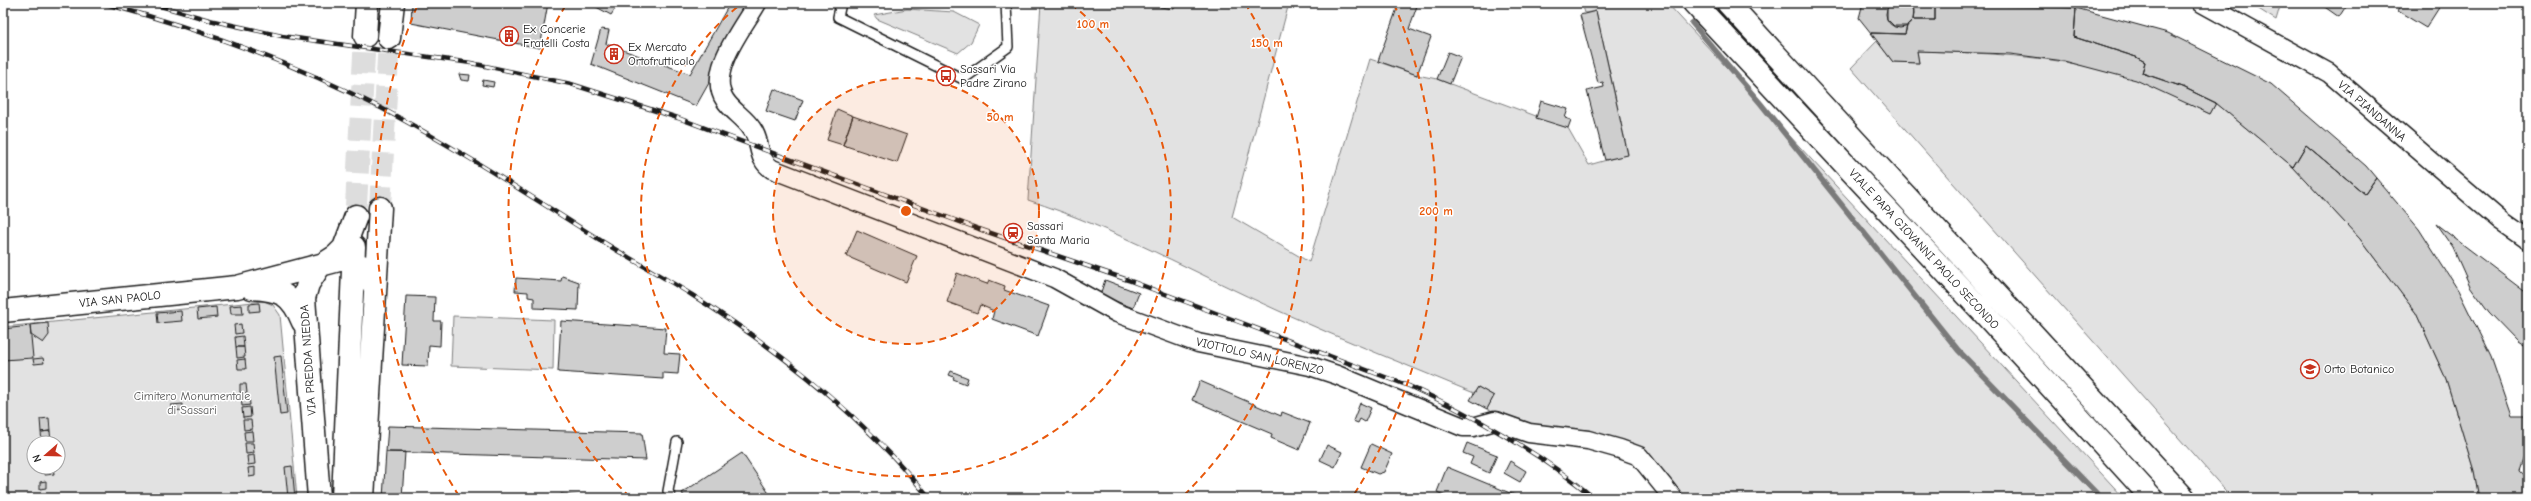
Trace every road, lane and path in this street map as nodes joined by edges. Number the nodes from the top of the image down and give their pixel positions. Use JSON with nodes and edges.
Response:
{"nodes":[{"id":1,"x":367,"y":3,"type":"edge"},
{"id":2,"x":393,"y":3,"type":"edge"},
{"id":3,"x":757,"y":3,"type":"edge"},
{"id":4,"x":841,"y":3,"type":"edge"},
{"id":5,"x":1006,"y":3,"type":"edge"},
{"id":6,"x":1694,"y":3,"type":"edge"},
{"id":7,"x":1728,"y":3,"type":"edge"},
{"id":8,"x":2202,"y":3,"type":"edge"},
{"id":9,"x":365,"y":36,"type":"tunnel mouth"},
{"id":10,"x":390,"y":38,"type":"tunnel mouth"},
{"id":11,"x":380,"y":208,"type":"tunnel mouth"},
{"id":12,"x":2528,"y":240,"type":"edge"},
{"id":13,"x":354,"y":261,"type":"junction"},
{"id":14,"x":326,"y":263,"type":"junction"},
{"id":15,"x":237,"y":287,"type":"junction"},
{"id":16,"x":375,"y":289,"type":"junction"},
{"id":17,"x":3,"y":311,"type":"edge"},
{"id":18,"x":305,"y":326,"type":"junction"},
{"id":19,"x":677,"y":442,"type":"dead end"},
{"id":20,"x":319,"y":498,"type":"edge"},
{"id":21,"x":343,"y":498,"type":"edge"},
{"id":22,"x":363,"y":498,"type":"edge"},
{"id":23,"x":671,"y":498,"type":"edge"},
{"id":24,"x":1673,"y":498,"type":"edge"},
{"id":25,"x":2152,"y":498,"type":"edge"},
{"id":26,"x":2184,"y":498,"type":"edge"}],
"edges":[{"from":1,"to":9,"type":"main road"},
{"from":2,"to":10,"type":"main road"},
{"from":3,"to":24,"type":"street","name":"VIOTTOLO SAN LORENZO"},
{"from":4,"to":5,"type":"lane"},
{"from":6,"to":25,"type":"main road","name":"VIALE PAPA GIOVANNI PAOLO SECONDO"},
{"from":7,"to":26,"type":"main road","name":"VIALE PAPA GIOVANNI PAOLO SECONDO"},
{"from":8,"to":12,"type":"street","name":"VIA PIANDANNA"},
{"from":11,"to":16,"type":"main road"},
{"from":13,"to":14,"type":"main road","name":"VIA SAN PAOLO"},
{"from":13,"to":14,"type":"main road","name":"VIA PREDDA NIEDDA"},
{"from":13,"to":16,"type":"main road"},
{"from":13,"to":21,"type":"main road","name":"VIA PREDDA NIEDDA"},
{"from":14,"to":15,"type":"main road","name":"VIA SAN PAOLO"},
{"from":14,"to":18,"type":"main road","name":"VIA PREDDA NIEDDA"},
{"from":15,"to":17,"type":"main road","name":"VIA SAN PAOLO"},
{"from":15,"to":18,"type":"main road","name":"VIA SAN PAOLO"},
{"from":16,"to":22,"type":"main road"},
{"from":18,"to":20,"type":"main road","name":"VIA PREDDA NIEDDA"},
{"from":19,"to":23,"type":"lane"}]}
